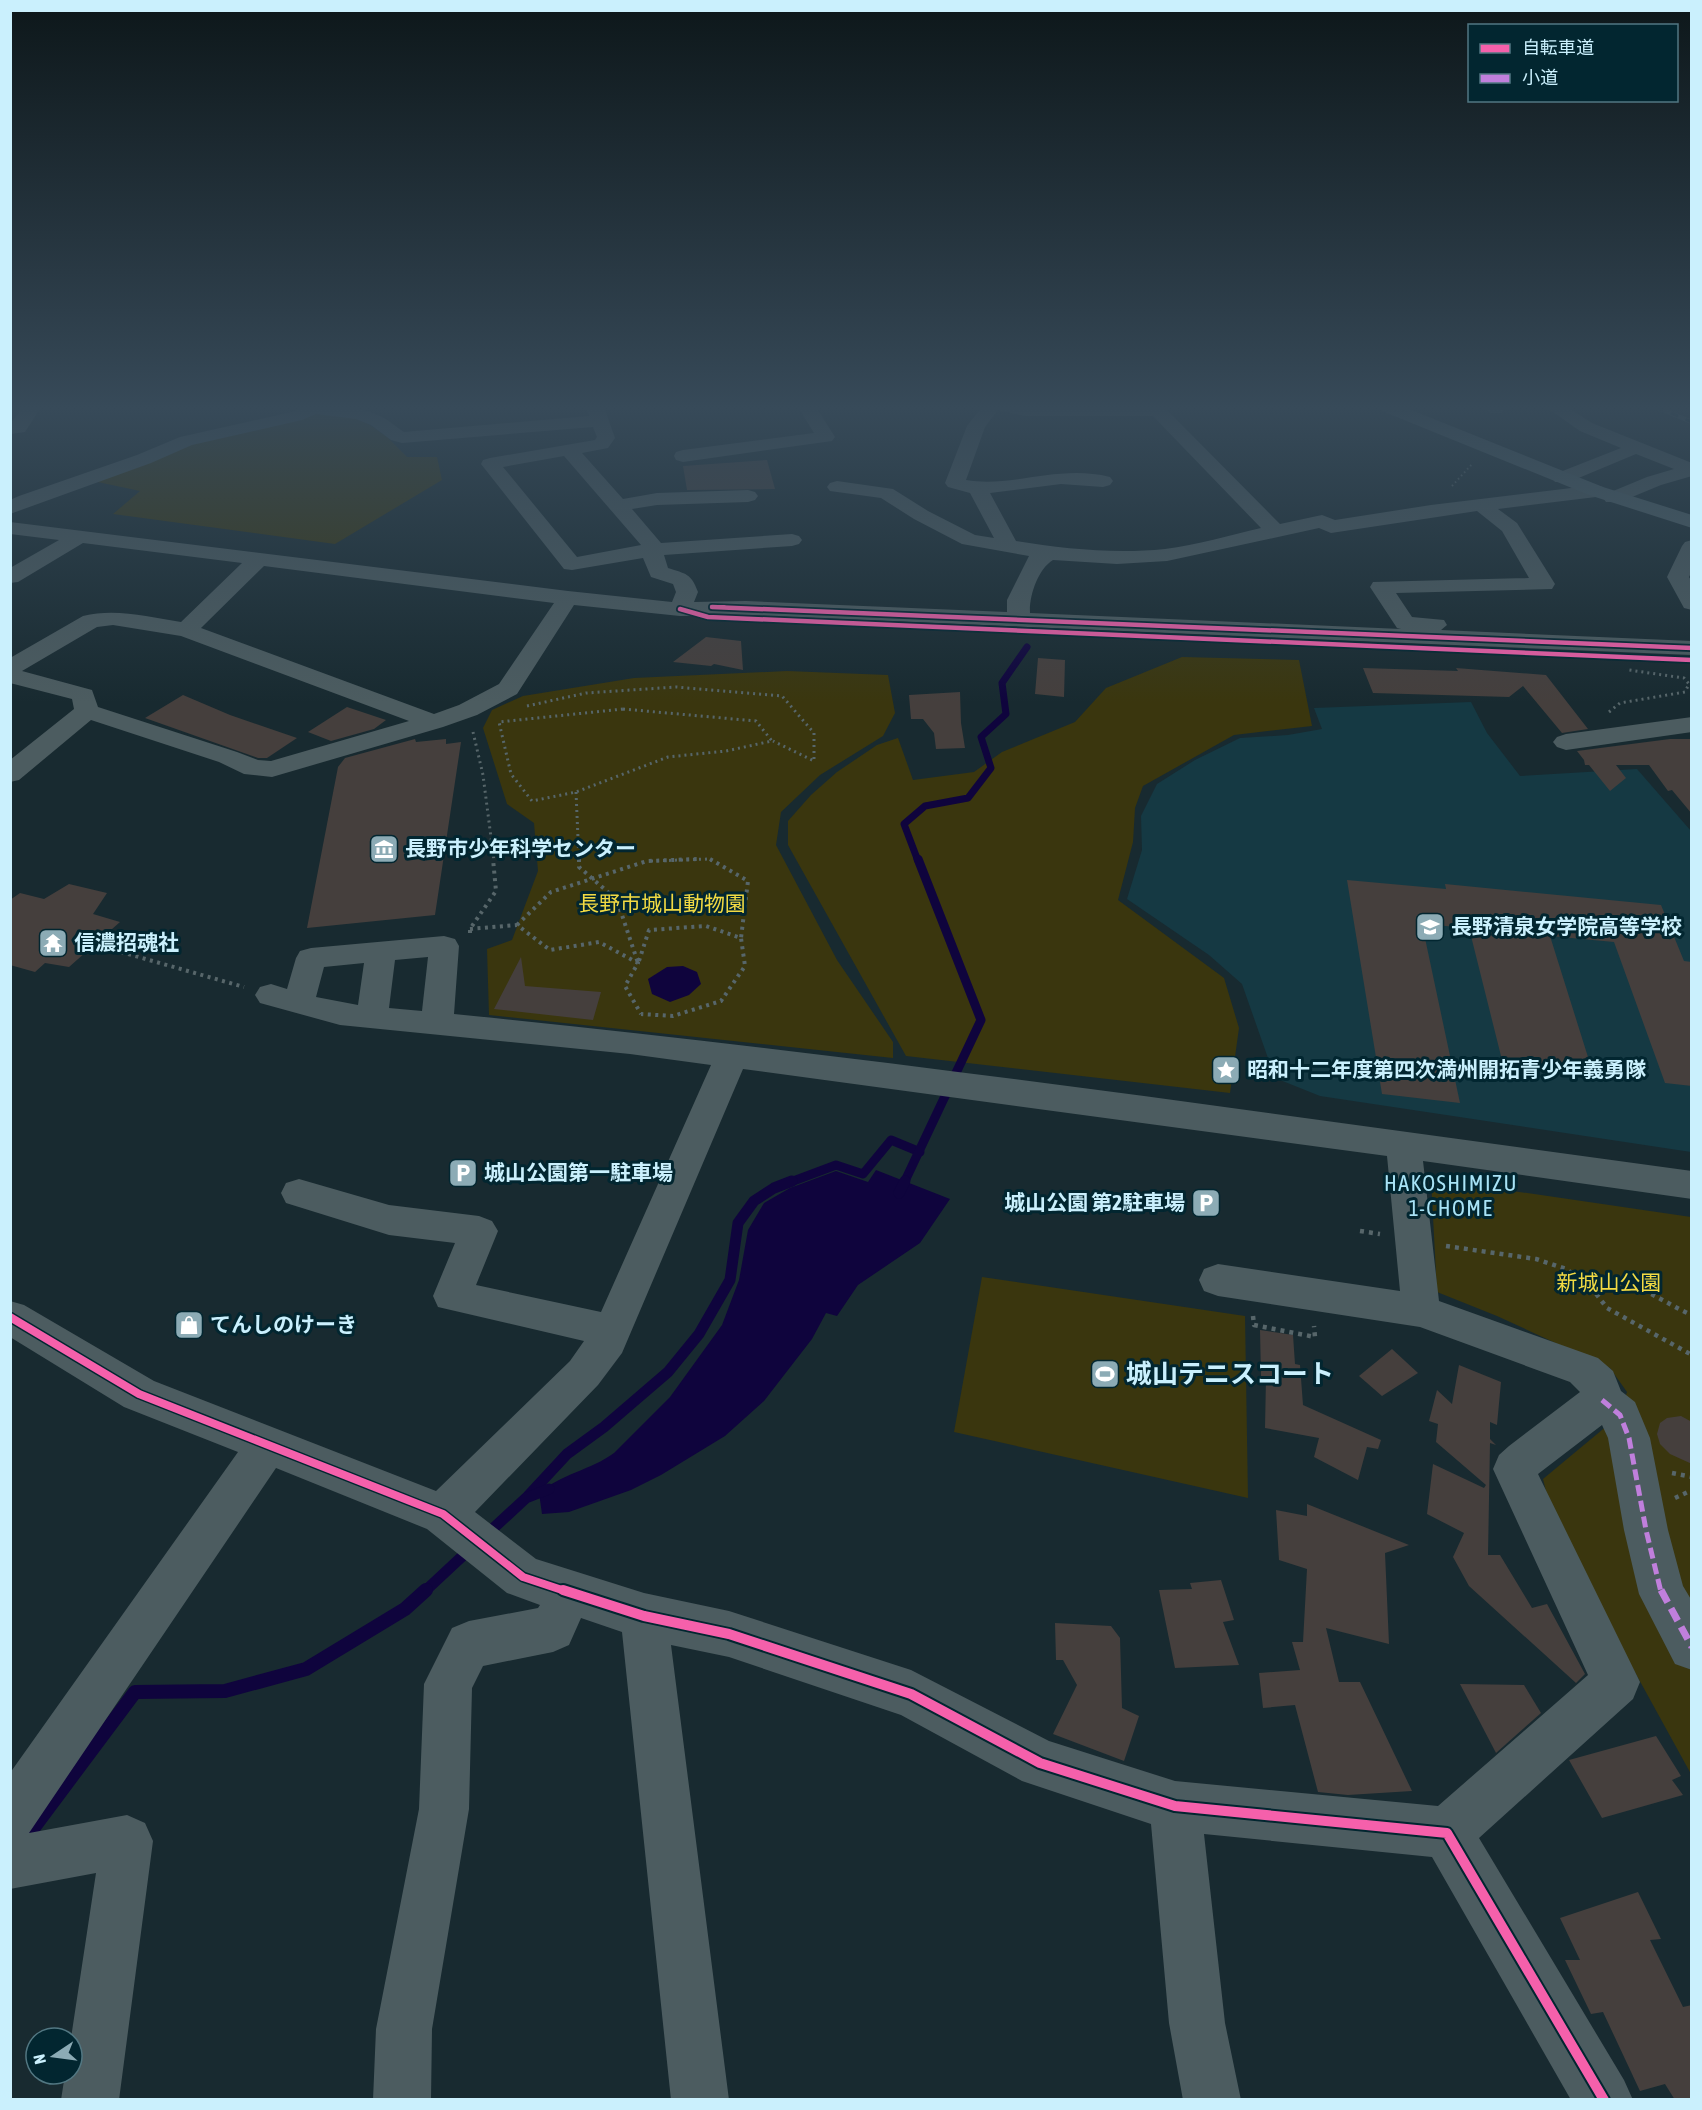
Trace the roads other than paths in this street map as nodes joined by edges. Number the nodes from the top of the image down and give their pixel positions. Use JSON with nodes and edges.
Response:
{"nodes":[{"id":1,"x":524,"y":505,"type":"edge"},
{"id":2,"x":621,"y":505,"type":"edge"},
{"id":3,"x":906,"y":505,"type":"edge"},
{"id":4,"x":987,"y":505,"type":"edge"},
{"id":5,"x":1250,"y":505,"type":"edge"},
{"id":6,"x":1488,"y":505,"type":"edge"},
{"id":7,"x":1638,"y":505,"type":"edge"},
{"id":8,"x":618,"y":506,"type":"joint"},
{"id":9,"x":1482,"y":506,"type":"junction"},
{"id":10,"x":1692,"y":522,"type":"edge"},
{"id":11,"x":10,"y":528,"type":"edge"},
{"id":12,"x":1275,"y":531,"type":"junction"},
{"id":13,"x":81,"y":536,"type":"junction"},
{"id":14,"x":792,"y":540,"type":"dead end"},
{"id":15,"x":1692,"y":546,"type":"edge"},
{"id":16,"x":1009,"y":547,"type":"junction"},
{"id":17,"x":651,"y":550,"type":"junction"},
{"id":18,"x":1049,"y":553,"type":"junction"},
{"id":19,"x":260,"y":558,"type":"junction"},
{"id":20,"x":10,"y":577,"type":"edge"},
{"id":21,"x":568,"y":598,"type":"junction"},
{"id":22,"x":1692,"y":603,"type":"edge"},
{"id":23,"x":680,"y":609,"type":"junction"},
{"id":24,"x":1019,"y":620,"type":"junction"},
{"id":25,"x":186,"y":630,"type":"junction"},
{"id":26,"x":1452,"y":638,"type":"junction"},
{"id":27,"x":1692,"y":648,"type":"edge"},
{"id":28,"x":1692,"y":660,"type":"edge"},
{"id":29,"x":10,"y":668,"type":"edge"},
{"id":30,"x":10,"y":675,"type":"edge"},
{"id":31,"x":87,"y":711,"type":"junction"},
{"id":32,"x":434,"y":722,"type":"junction"},
{"id":33,"x":1692,"y":724,"type":"edge"},
{"id":34,"x":1566,"y":742,"type":"dead end"},
{"id":35,"x":10,"y":774,"type":"edge"},
{"id":36,"x":381,"y":952,"type":"junction"},
{"id":37,"x":372,"y":1017,"type":"junction"},
{"id":38,"x":448,"y":1024,"type":"junction"},
{"id":39,"x":732,"y":1056,"type":"junction"},
{"id":40,"x":1403,"y":1145,"type":"junction"},
{"id":41,"x":1692,"y":1185,"type":"edge"},
{"id":42,"x":299,"y":1193,"type":"dead end"},
{"id":43,"x":1218,"y":1280,"type":"dead end"},
{"id":44,"x":1421,"y":1311,"type":"junction"},
{"id":45,"x":10,"y":1317,"type":"edge"},
{"id":46,"x":613,"y":1331,"type":"junction"},
{"id":47,"x":1602,"y":1400,"type":"junction"},
{"id":48,"x":267,"y":1446,"type":"junction"},
{"id":49,"x":443,"y":1514,"type":"junction"},
{"id":50,"x":568,"y":1592,"type":"junction"},
{"id":51,"x":644,"y":1616,"type":"junction"},
{"id":52,"x":1692,"y":1647,"type":"edge"},
{"id":53,"x":1175,"y":1806,"type":"junction"},
{"id":54,"x":10,"y":1818,"type":"edge"},
{"id":55,"x":1447,"y":1833,"type":"junction"},
{"id":56,"x":10,"y":1863,"type":"edge"},
{"id":57,"x":90,"y":2100,"type":"edge"},
{"id":58,"x":402,"y":2100,"type":"edge"},
{"id":59,"x":700,"y":2100,"type":"edge"},
{"id":60,"x":1212,"y":2100,"type":"edge"},
{"id":61,"x":1604,"y":2100,"type":"edge"}],
"edges":[{"from":1,"to":17,"type":"street"},
{"from":2,"to":8,"type":"street"},
{"from":3,"to":16,"type":"street"},
{"from":4,"to":16,"type":"street"},
{"from":5,"to":12,"type":"street"},
{"from":6,"to":9,"type":"street"},
{"from":7,"to":10,"type":"main road"},
{"from":8,"to":17,"type":"street"},
{"from":9,"to":12,"type":"street"},
{"from":9,"to":26,"type":"street"},
{"from":11,"to":13,"type":"street"},
{"from":12,"to":18,"type":"street"},
{"from":13,"to":19,"type":"street"},
{"from":13,"to":20,"type":"street"},
{"from":14,"to":17,"type":"street"},
{"from":15,"to":22,"type":"street"},
{"from":16,"to":18,"type":"street"},
{"from":17,"to":23,"type":"street"},
{"from":18,"to":24,"type":"street"},
{"from":19,"to":21,"type":"street"},
{"from":19,"to":25,"type":"street"},
{"from":21,"to":23,"type":"street"},
{"from":21,"to":32,"type":"street"},
{"from":23,"to":24,"type":"street"},
{"from":23,"to":28,"type":"street"},
{"from":24,"to":26,"type":"street"},
{"from":25,"to":29,"type":"street"},
{"from":25,"to":32,"type":"street"},
{"from":26,"to":27,"type":"street"},
{"from":30,"to":31,"type":"street"},
{"from":31,"to":32,"type":"street"},
{"from":31,"to":35,"type":"street"},
{"from":33,"to":34,"type":"street"},
{"from":36,"to":37,"type":"street"},
{"from":36,"to":37,"type":"street"},
{"from":36,"to":38,"type":"street"},
{"from":37,"to":38,"type":"street"},
{"from":38,"to":39,"type":"street"},
{"from":39,"to":40,"type":"street"},
{"from":39,"to":46,"type":"street"},
{"from":40,"to":41,"type":"street"},
{"from":40,"to":44,"type":"street"},
{"from":42,"to":46,"type":"street"},
{"from":43,"to":44,"type":"street"},
{"from":44,"to":47,"type":"street"},
{"from":45,"to":48,"type":"street"},
{"from":46,"to":49,"type":"street"},
{"from":47,"to":52,"type":"street"},
{"from":47,"to":55,"type":"street"},
{"from":48,"to":49,"type":"street"},
{"from":48,"to":54,"type":"street"},
{"from":49,"to":50,"type":"street"},
{"from":50,"to":51,"type":"street"},
{"from":50,"to":58,"type":"street"},
{"from":51,"to":53,"type":"street"},
{"from":51,"to":59,"type":"street"},
{"from":53,"to":55,"type":"street"},
{"from":53,"to":60,"type":"street"},
{"from":55,"to":61,"type":"street"},
{"from":56,"to":57,"type":"street"}]}
